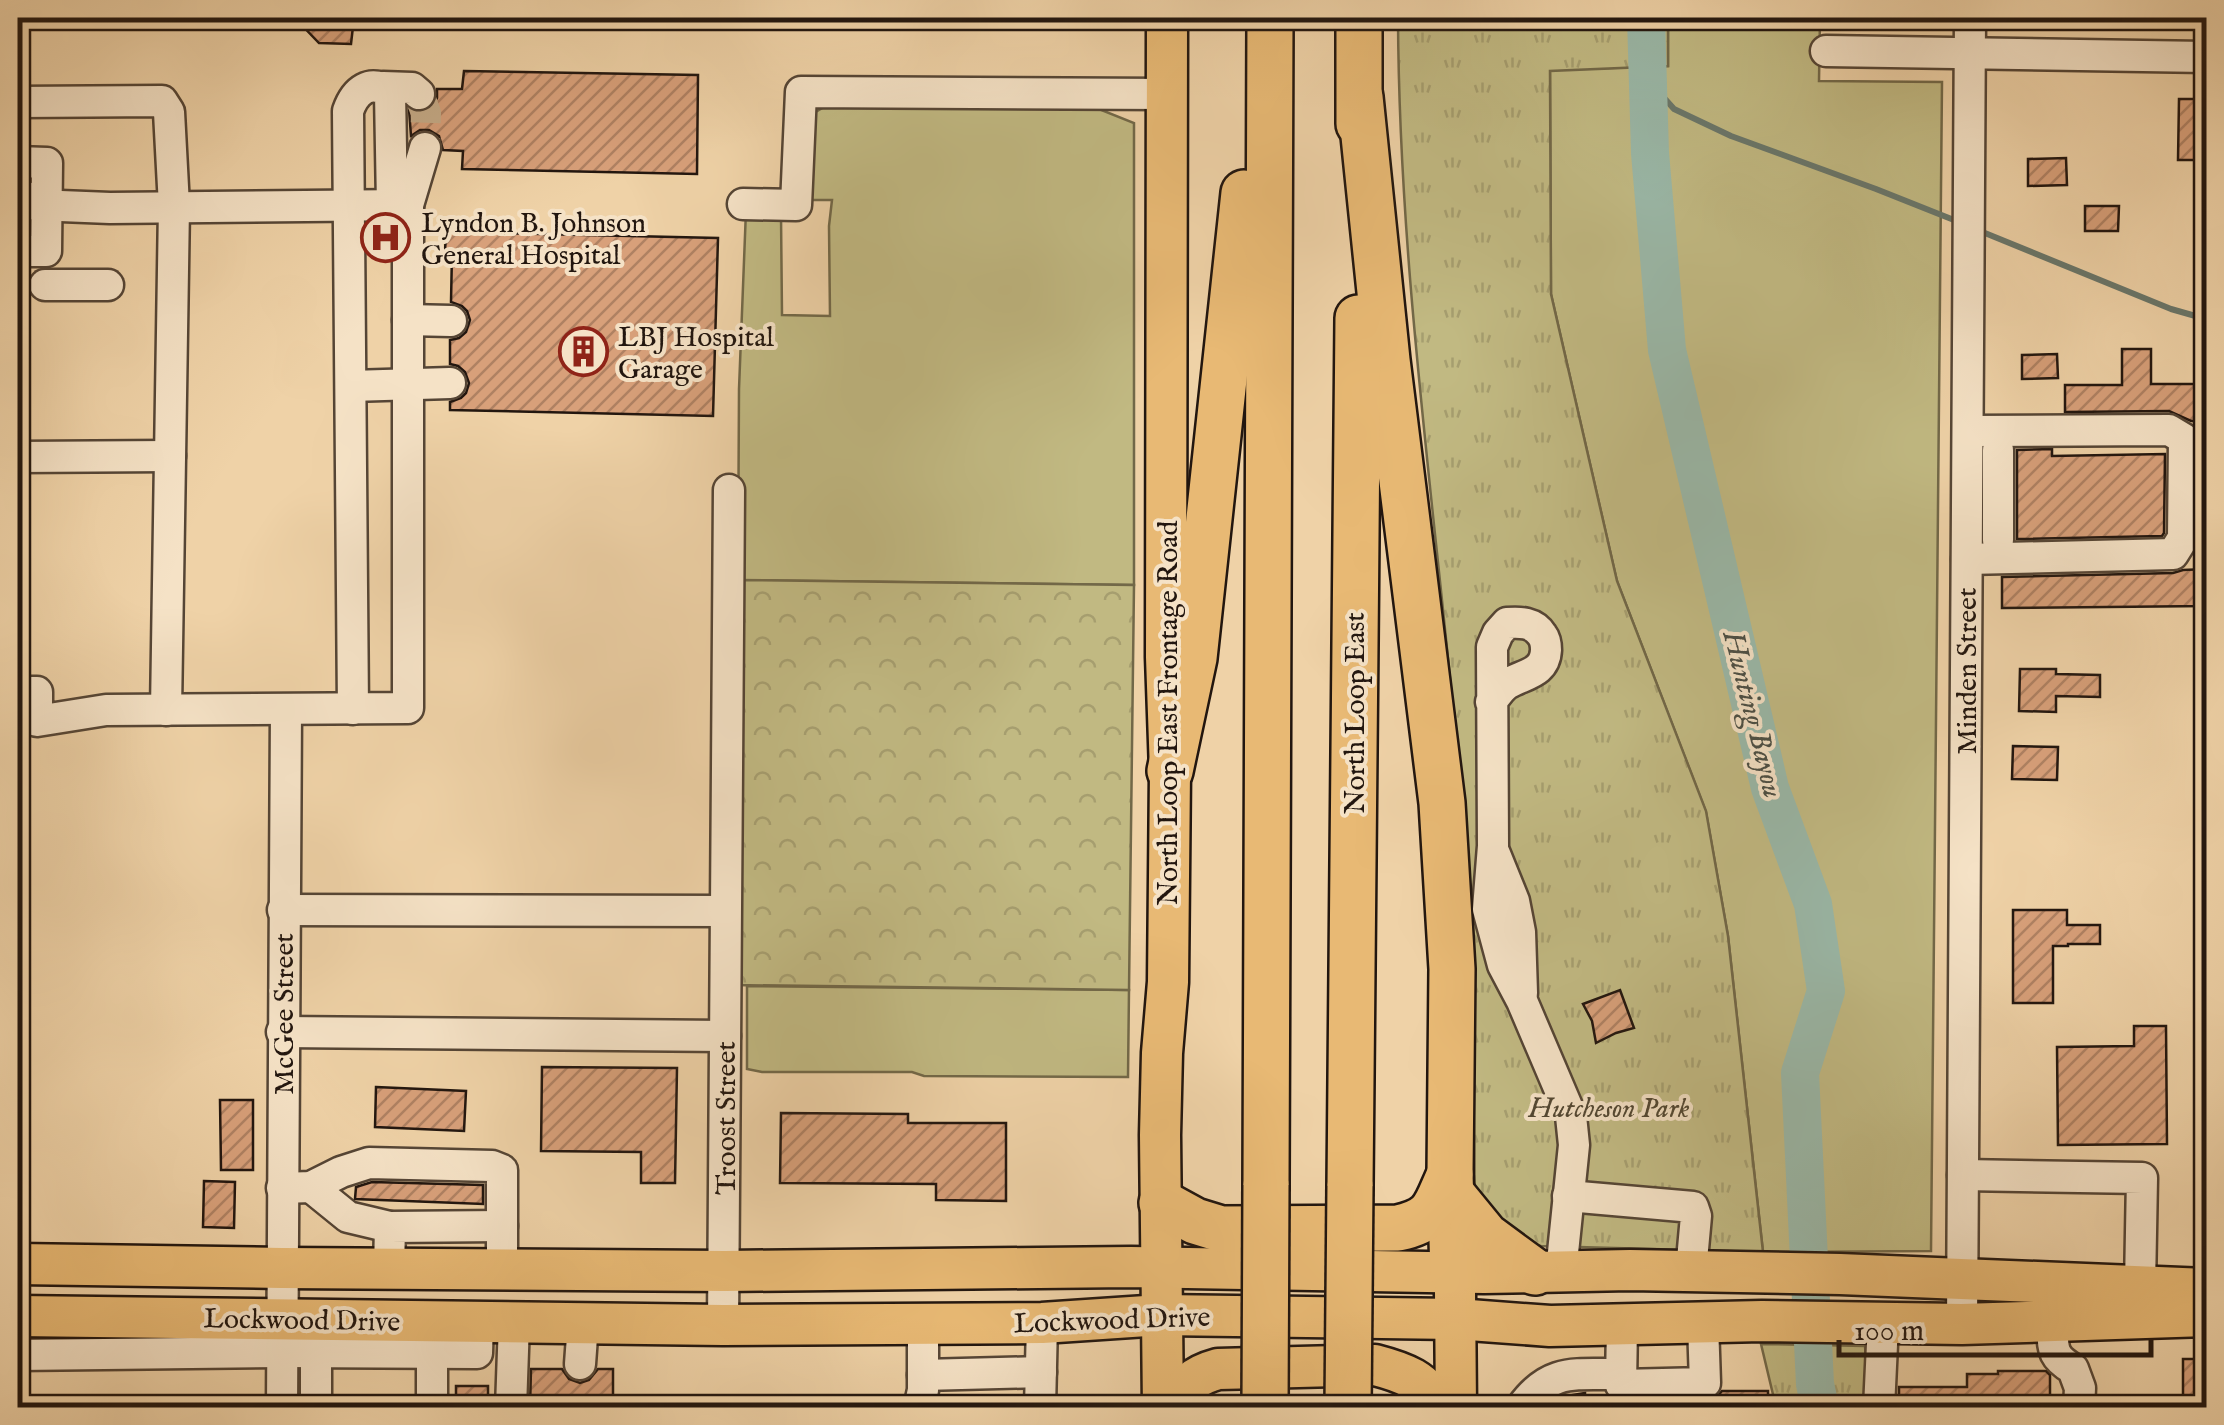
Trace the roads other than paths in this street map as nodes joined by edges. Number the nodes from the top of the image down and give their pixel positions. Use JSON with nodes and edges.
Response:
{"nodes":[{"id":1,"x":1168,"y":18,"type":"edge"},
{"id":2,"x":1266,"y":18,"type":"edge"},
{"id":3,"x":1359,"y":18,"type":"edge"},
{"id":4,"x":1970,"y":18,"type":"edge"},
{"id":5,"x":1826,"y":52,"type":"dead end"},
{"id":6,"x":1970,"y":52,"type":"junction"},
{"id":7,"x":2206,"y":57,"type":"edge"},
{"id":8,"x":383,"y":87,"type":"junction"},
{"id":9,"x":419,"y":94,"type":"dead end"},
{"id":10,"x":1167,"y":94,"type":"junction"},
{"id":11,"x":1360,"y":96,"type":"junction"},
{"id":12,"x":18,"y":102,"type":"edge"},
{"id":13,"x":425,"y":148,"type":"tunnel mouth"},
{"id":14,"x":18,"y":162,"type":"edge"},
{"id":15,"x":743,"y":204,"type":"dead end"},
{"id":16,"x":400,"y":205,"type":"junction"},
{"id":17,"x":29,"y":206,"type":"edge"},
{"id":18,"x":174,"y":206,"type":"junction"},
{"id":19,"x":348,"y":207,"type":"junction"},
{"id":20,"x":18,"y":251,"type":"edge"},
{"id":21,"x":45,"y":285,"type":"dead end"},
{"id":22,"x":108,"y":285,"type":"dead end"},
{"id":23,"x":408,"y":320,"type":"junction"},
{"id":24,"x":451,"y":321,"type":"dead end"},
{"id":25,"x":450,"y":383,"type":"dead end"},
{"id":26,"x":407,"y":384,"type":"junction"},
{"id":27,"x":351,"y":386,"type":"junction"},
{"id":28,"x":1968,"y":430,"type":"junction"},
{"id":29,"x":170,"y":456,"type":"junction"},
{"id":30,"x":18,"y":457,"type":"edge"},
{"id":31,"x":1967,"y":472,"type":"junction"},
{"id":32,"x":729,"y":490,"type":"dead end"},
{"id":33,"x":1967,"y":522,"type":"junction"},
{"id":34,"x":1967,"y":559,"type":"junction"},
{"id":35,"x":24,"y":701,"type":"edge"},
{"id":36,"x":1492,"y":702,"type":"dead end"},
{"id":37,"x":353,"y":709,"type":"junction"},
{"id":38,"x":166,"y":710,"type":"junction"},
{"id":39,"x":286,"y":710,"type":"junction"},
{"id":40,"x":1170,"y":771,"type":"junction"},
{"id":41,"x":284,"y":910,"type":"junction"},
{"id":42,"x":725,"y":911,"type":"junction"},
{"id":43,"x":282,"y":1032,"type":"junction"},
{"id":44,"x":725,"y":1036,"type":"junction"},
{"id":45,"x":1964,"y":1175,"type":"junction"},
{"id":46,"x":1450,"y":1183,"type":"junction"},
{"id":47,"x":297,"y":1187,"type":"junction"},
{"id":48,"x":1568,"y":1196,"type":"junction"},
{"id":49,"x":1162,"y":1202,"type":"junction"},
{"id":50,"x":502,"y":1226,"type":"junction"},
{"id":51,"x":390,"y":1227,"type":"junction"},
{"id":52,"x":18,"y":1264,"type":"edge"},
{"id":53,"x":1162,"y":1267,"type":"junction"},
{"id":54,"x":282,"y":1268,"type":"junction"},
{"id":55,"x":389,"y":1269,"type":"junction"},
{"id":56,"x":502,"y":1270,"type":"junction"},
{"id":57,"x":725,"y":1271,"type":"junction"},
{"id":58,"x":1691,"y":1271,"type":"junction"},
{"id":59,"x":1453,"y":1272,"type":"junction"},
{"id":60,"x":1548,"y":1272,"type":"junction"},
{"id":61,"x":1963,"y":1280,"type":"junction"},
{"id":62,"x":2140,"y":1286,"type":"junction"},
{"id":63,"x":2206,"y":1289,"type":"edge"},
{"id":64,"x":1161,"y":1315,"type":"junction"},
{"id":65,"x":18,"y":1316,"type":"edge"},
{"id":66,"x":2206,"y":1316,"type":"edge"},
{"id":67,"x":1104,"y":1318,"type":"junction"},
{"id":68,"x":1456,"y":1319,"type":"junction"},
{"id":69,"x":2052,"y":1321,"type":"junction"},
{"id":70,"x":1703,"y":1322,"type":"junction"},
{"id":71,"x":583,"y":1323,"type":"junction"},
{"id":72,"x":1042,"y":1323,"type":"junction"},
{"id":73,"x":1883,"y":1323,"type":"junction"},
{"id":74,"x":922,"y":1324,"type":"junction"},
{"id":75,"x":1622,"y":1324,"type":"junction"},
{"id":76,"x":1962,"y":1324,"type":"junction"},
{"id":77,"x":724,"y":1325,"type":"junction"},
{"id":78,"x":490,"y":1332,"type":"junction"},
{"id":79,"x":84,"y":1335,"type":"junction"},
{"id":80,"x":283,"y":1336,"type":"junction"},
{"id":81,"x":368,"y":1336,"type":"junction"},
{"id":82,"x":316,"y":1353,"type":"junction"},
{"id":83,"x":432,"y":1353,"type":"junction"},
{"id":84,"x":18,"y":1355,"type":"edge"},
{"id":85,"x":580,"y":1364,"type":"dead end"},
{"id":86,"x":1041,"y":1372,"type":"junction"},
{"id":87,"x":923,"y":1375,"type":"junction"},
{"id":88,"x":1621,"y":1389,"type":"edge"},
{"id":89,"x":1166,"y":1405,"type":"edge"},
{"id":90,"x":282,"y":1408,"type":"edge"},
{"id":91,"x":316,"y":1408,"type":"edge"},
{"id":92,"x":432,"y":1408,"type":"edge"},
{"id":93,"x":495,"y":1408,"type":"edge"},
{"id":94,"x":512,"y":1408,"type":"edge"},
{"id":95,"x":918,"y":1408,"type":"edge"},
{"id":96,"x":1040,"y":1408,"type":"edge"},
{"id":97,"x":1265,"y":1408,"type":"edge"},
{"id":98,"x":1348,"y":1408,"type":"edge"},
{"id":99,"x":1437,"y":1408,"type":"edge"},
{"id":100,"x":1456,"y":1408,"type":"edge"},
{"id":101,"x":1521,"y":1408,"type":"edge"},
{"id":102,"x":1878,"y":1408,"type":"edge"},
{"id":103,"x":2079,"y":1408,"type":"edge"}],
"edges":[{"from":1,"to":10,"type":"main road","name":"North Loop East Frontage Road"},
{"from":2,"to":40,"type":"highway"},
{"from":2,"to":97,"type":"highway","bridge":true},
{"from":3,"to":11,"type":"highway","name":"North Loop East"},
{"from":4,"to":6,"type":"street","name":"Minden Street"},
{"from":5,"to":6,"type":"street"},
{"from":6,"to":7,"type":"street"},
{"from":6,"to":28,"type":"street","name":"Minden Street"},
{"from":8,"to":9,"type":"street"},
{"from":8,"to":16,"type":"street"},
{"from":8,"to":19,"type":"street"},
{"from":10,"to":15,"type":"street"},
{"from":10,"to":40,"type":"main road","name":"North Loop East Frontage Road"},
{"from":11,"to":46,"type":"highway"},
{"from":11,"to":98,"type":"highway","name":"North Loop East","bridge":true},
{"from":12,"to":18,"type":"street"},
{"from":13,"to":16,"type":"street"},
{"from":14,"to":17,"type":"street"},
{"from":16,"to":19,"type":"street"},
{"from":16,"to":23,"type":"street"},
{"from":17,"to":18,"type":"street"},
{"from":17,"to":20,"type":"street"},
{"from":18,"to":19,"type":"street"},
{"from":18,"to":29,"type":"street"},
{"from":19,"to":27,"type":"street"},
{"from":21,"to":22,"type":"street"},
{"from":23,"to":24,"type":"street"},
{"from":23,"to":26,"type":"street"},
{"from":25,"to":26,"type":"street"},
{"from":26,"to":27,"type":"street"},
{"from":26,"to":37,"type":"street"},
{"from":27,"to":37,"type":"street"},
{"from":28,"to":31,"type":"street","name":"Minden Street"},
{"from":28,"to":34,"type":"street"},
{"from":29,"to":30,"type":"street"},
{"from":29,"to":38,"type":"street"},
{"from":31,"to":33,"type":"street","name":"Minden Street"},
{"from":31,"to":33,"type":"street"},
{"from":32,"to":42,"type":"street","name":"Troost Street"},
{"from":33,"to":34,"type":"street","name":"Minden Street"},
{"from":34,"to":45,"type":"street","name":"Minden Street"},
{"from":35,"to":38,"type":"street"},
{"from":36,"to":48,"type":"street"},
{"from":37,"to":39,"type":"street"},
{"from":38,"to":39,"type":"street"},
{"from":39,"to":41,"type":"street","name":"McGee Street"},
{"from":40,"to":49,"type":"main road","name":"North Loop East Frontage Road"},
{"from":41,"to":42,"type":"street"},
{"from":41,"to":43,"type":"street","name":"McGee Street"},
{"from":42,"to":44,"type":"street","name":"Troost Street"},
{"from":43,"to":44,"type":"street"},
{"from":43,"to":47,"type":"street","name":"McGee Street"},
{"from":44,"to":57,"type":"street","name":"Troost Street"},
{"from":45,"to":61,"type":"street","name":"Minden Street"},
{"from":45,"to":62,"type":"street"},
{"from":46,"to":49,"type":"highway"},
{"from":46,"to":59,"type":"highway"},
{"from":46,"to":60,"type":"highway"},
{"from":47,"to":50,"type":"street"},
{"from":47,"to":51,"type":"street"},
{"from":47,"to":54,"type":"street","name":"McGee Street"},
{"from":48,"to":58,"type":"street"},
{"from":48,"to":60,"type":"street"},
{"from":49,"to":53,"type":"main road","name":"North Loop East Frontage Road"},
{"from":50,"to":51,"type":"street"},
{"from":50,"to":56,"type":"street"},
{"from":51,"to":55,"type":"street"},
{"from":52,"to":54,"type":"main road","name":"Lockwood Drive"},
{"from":53,"to":57,"type":"main road","name":"Lockwood Drive"},
{"from":53,"to":59,"type":"main road","name":"Lockwood Drive"},
{"from":53,"to":64,"type":"main road","name":"North Loop East Frontage Road"},
{"from":54,"to":55,"type":"main road","name":"Lockwood Drive"},
{"from":54,"to":80,"type":"street","name":"McGee Street"},
{"from":55,"to":56,"type":"main road","name":"Lockwood Drive"},
{"from":56,"to":57,"type":"main road","name":"Lockwood Drive"},
{"from":57,"to":77,"type":"street","name":"Troost Street"},
{"from":58,"to":60,"type":"main road","name":"Lockwood Drive"},
{"from":58,"to":61,"type":"main road","name":"Lockwood Drive"},
{"from":59,"to":60,"type":"main road","name":"Lockwood Drive"},
{"from":59,"to":68,"type":"main road"},
{"from":61,"to":62,"type":"main road","name":"Lockwood Drive"},
{"from":61,"to":76,"type":"street","name":"Minden Street"},
{"from":62,"to":63,"type":"main road","name":"Lockwood Drive"},
{"from":64,"to":67,"type":"main road","name":"Lockwood Drive"},
{"from":64,"to":68,"type":"main road","name":"Lockwood Drive"},
{"from":64,"to":89,"type":"main road","name":"North Loop East Frontage Road"},
{"from":65,"to":79,"type":"main road","name":"Lockwood Drive"},
{"from":66,"to":69,"type":"main road","name":"Lockwood Drive"},
{"from":67,"to":72,"type":"main road","name":"Lockwood Drive"},
{"from":67,"to":89,"type":"main road"},
{"from":68,"to":75,"type":"main road","name":"Lockwood Drive"},
{"from":68,"to":100,"type":"main road"},
{"from":69,"to":76,"type":"main road","name":"Lockwood Drive"},
{"from":69,"to":103,"type":"street"},
{"from":70,"to":73,"type":"main road","name":"Lockwood Drive"},
{"from":70,"to":75,"type":"main road","name":"Lockwood Drive"},
{"from":70,"to":88,"type":"street"},
{"from":71,"to":77,"type":"main road","name":"Lockwood Drive"},
{"from":71,"to":78,"type":"main road","name":"Lockwood Drive"},
{"from":71,"to":85,"type":"street"},
{"from":72,"to":74,"type":"main road","name":"Lockwood Drive"},
{"from":72,"to":86,"type":"street"},
{"from":73,"to":76,"type":"main road","name":"Lockwood Drive"},
{"from":73,"to":102,"type":"street"},
{"from":74,"to":77,"type":"main road","name":"Lockwood Drive"},
{"from":74,"to":87,"type":"street"},
{"from":75,"to":88,"type":"street"},
{"from":78,"to":81,"type":"main road","name":"Lockwood Drive"},
{"from":78,"to":83,"type":"street"},
{"from":78,"to":93,"type":"street"},
{"from":78,"to":94,"type":"street"},
{"from":79,"to":80,"type":"main road","name":"Lockwood Drive"},
{"from":79,"to":84,"type":"street"},
{"from":80,"to":81,"type":"main road","name":"Lockwood Drive"},
{"from":80,"to":82,"type":"street"},
{"from":80,"to":90,"type":"street","name":"McGee Street"},
{"from":81,"to":82,"type":"street"},
{"from":81,"to":83,"type":"street"},
{"from":82,"to":91,"type":"street"},
{"from":83,"to":92,"type":"street"},
{"from":86,"to":87,"type":"street"},
{"from":86,"to":96,"type":"street"},
{"from":87,"to":95,"type":"street"},
{"from":88,"to":101,"type":"street"},
{"from":89,"to":99,"type":"main road"}]}
